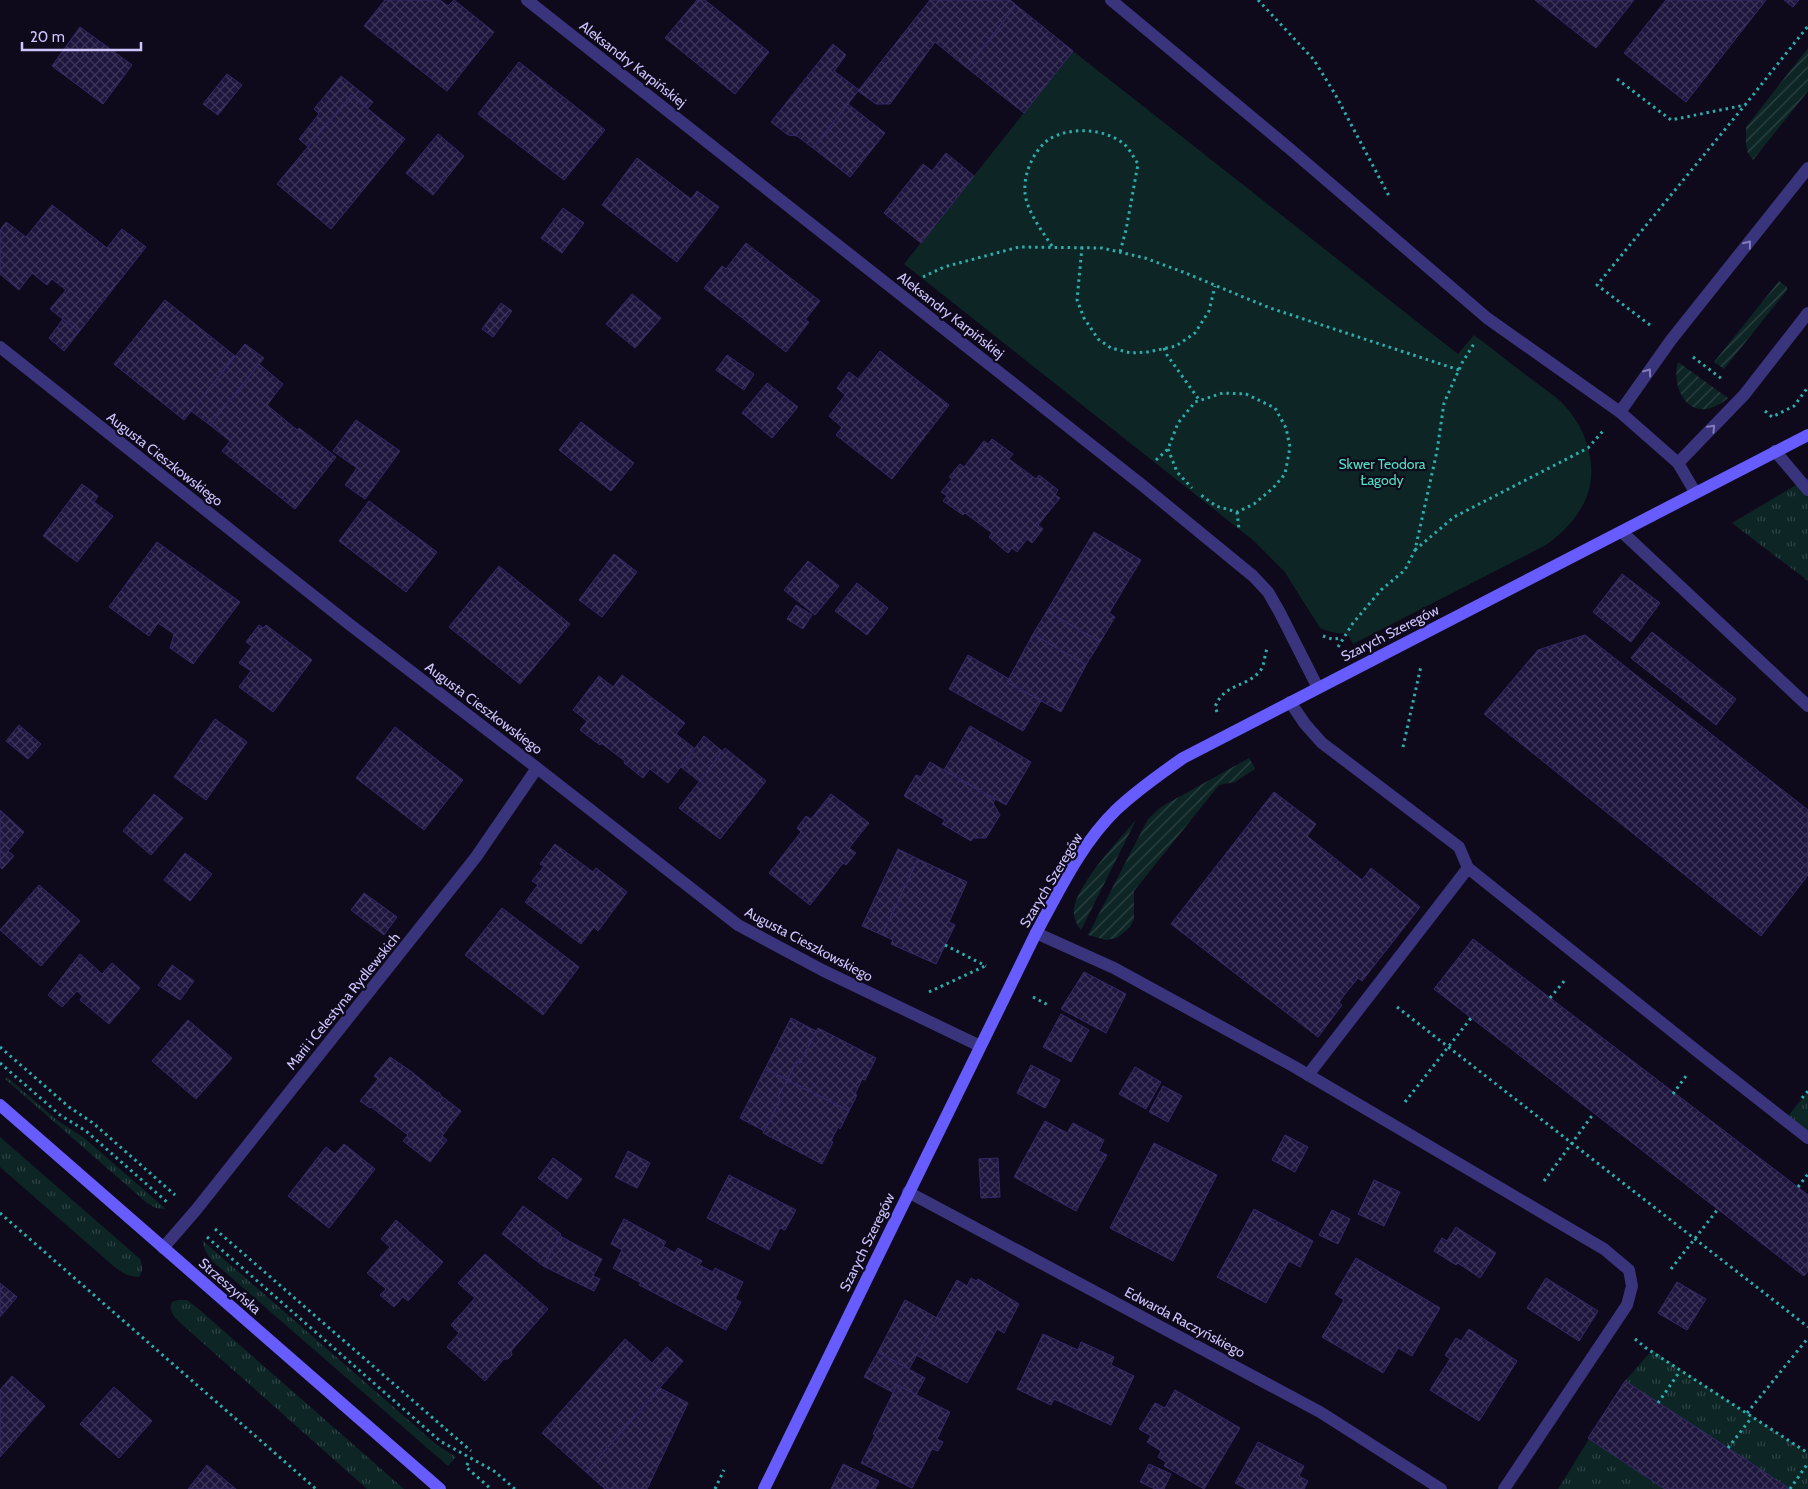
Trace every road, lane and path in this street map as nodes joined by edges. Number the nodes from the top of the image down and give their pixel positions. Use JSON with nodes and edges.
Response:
{"nodes":[{"id":1,"x":527,"y":0,"type":"edge"},
{"id":2,"x":1111,"y":0,"type":"edge"},
{"id":3,"x":1258,"y":0,"type":"edge"},
{"id":4,"x":1808,"y":26,"type":"edge"},
{"id":5,"x":1618,"y":79,"type":"dead end"},
{"id":6,"x":1745,"y":105,"type":"junction"},
{"id":7,"x":1808,"y":168,"type":"edge"},
{"id":8,"x":1375,"y":222,"type":"junction"},
{"id":9,"x":1053,"y":246,"type":"junction"},
{"id":10,"x":1082,"y":247,"type":"junction"},
{"id":11,"x":1120,"y":252,"type":"junction"},
{"id":12,"x":1215,"y":286,"type":"junction"},
{"id":13,"x":901,"y":295,"type":"junction"},
{"id":14,"x":1808,"y":314,"type":"edge"},
{"id":15,"x":1492,"y":321,"type":"junction"},
{"id":16,"x":1671,"y":340,"type":"junction"},
{"id":17,"x":0,"y":347,"type":"edge"},
{"id":18,"x":1164,"y":348,"type":"junction"},
{"id":19,"x":1459,"y":370,"type":"junction"},
{"id":20,"x":1200,"y":401,"type":"junction"},
{"id":21,"x":1620,"y":412,"type":"junction"},
{"id":22,"x":1808,"y":435,"type":"edge"},
{"id":23,"x":1168,"y":449,"type":"junction"},
{"id":24,"x":1775,"y":451,"type":"junction"},
{"id":25,"x":1154,"y":462,"type":"dead end"},
{"id":26,"x":1678,"y":463,"type":"junction"},
{"id":27,"x":1808,"y":490,"type":"edge"},
{"id":28,"x":1695,"y":492,"type":"junction"},
{"id":29,"x":1237,"y":512,"type":"junction"},
{"id":30,"x":1622,"y":532,"type":"junction"},
{"id":31,"x":1237,"y":536,"type":"dead end"},
{"id":32,"x":1415,"y":550,"type":"junction"},
{"id":33,"x":1292,"y":640,"type":"junction"},
{"id":34,"x":1422,"y":663,"type":"dead end"},
{"id":35,"x":1318,"y":688,"type":"junction"},
{"id":36,"x":1290,"y":702,"type":"junction"},
{"id":37,"x":1808,"y":706,"type":"edge"},
{"id":38,"x":1219,"y":714,"type":"dead end"},
{"id":39,"x":1403,"y":747,"type":"dead end"},
{"id":40,"x":537,"y":768,"type":"junction"},
{"id":41,"x":1468,"y":868,"type":"junction"},
{"id":42,"x":1036,"y":933,"type":"junction"},
{"id":43,"x":945,"y":945,"type":"dead end"},
{"id":44,"x":985,"y":966,"type":"junction"},
{"id":45,"x":988,"y":971,"type":"dead end"},
{"id":46,"x":1029,"y":995,"type":"dead end"},
{"id":47,"x":1050,"y":1006,"type":"dead end"},
{"id":48,"x":1397,"y":1007,"type":"dead end"},
{"id":49,"x":912,"y":1013,"type":"junction"},
{"id":50,"x":1471,"y":1018,"type":"dead end"},
{"id":51,"x":980,"y":1046,"type":"junction"},
{"id":52,"x":0,"y":1047,"type":"edge"},
{"id":53,"x":1448,"y":1047,"type":"junction"},
{"id":54,"x":0,"y":1062,"type":"edge"},
{"id":55,"x":1308,"y":1075,"type":"junction"},
{"id":56,"x":1405,"y":1102,"type":"dead end"},
{"id":57,"x":0,"y":1106,"type":"edge"},
{"id":58,"x":1594,"y":1114,"type":"dead end"},
{"id":59,"x":1808,"y":1138,"type":"edge"},
{"id":60,"x":1572,"y":1143,"type":"junction"},
{"id":61,"x":1808,"y":1174,"type":"edge"},
{"id":62,"x":1544,"y":1181,"type":"dead end"},
{"id":63,"x":1798,"y":1187,"type":"dead end"},
{"id":64,"x":908,"y":1192,"type":"junction"},
{"id":65,"x":182,"y":1201,"type":"dead end"},
{"id":66,"x":174,"y":1208,"type":"dead end"},
{"id":67,"x":1718,"y":1209,"type":"dead end"},
{"id":68,"x":0,"y":1213,"type":"edge"},
{"id":69,"x":208,"y":1223,"type":"dead end"},
{"id":70,"x":201,"y":1232,"type":"dead end"},
{"id":71,"x":1694,"y":1239,"type":"junction"},
{"id":72,"x":163,"y":1248,"type":"junction"},
{"id":73,"x":1671,"y":1269,"type":"dead end"},
{"id":74,"x":1614,"y":1324,"type":"junction"},
{"id":75,"x":1808,"y":1328,"type":"edge"},
{"id":76,"x":1808,"y":1338,"type":"edge"},
{"id":77,"x":1681,"y":1370,"type":"junction"},
{"id":78,"x":1658,"y":1403,"type":"dead end"},
{"id":79,"x":1747,"y":1413,"type":"junction"},
{"id":80,"x":1752,"y":1417,"type":"junction"},
{"id":81,"x":1728,"y":1448,"type":"dead end"},
{"id":82,"x":471,"y":1451,"type":"dead end"},
{"id":83,"x":1808,"y":1453,"type":"edge"},
{"id":84,"x":468,"y":1463,"type":"dead end"},
{"id":85,"x":1808,"y":1463,"type":"edge"},
{"id":86,"x":724,"y":1470,"type":"dead end"},
{"id":87,"x":316,"y":1489,"type":"edge"},
{"id":88,"x":440,"y":1489,"type":"edge"},
{"id":89,"x":491,"y":1489,"type":"edge"},
{"id":90,"x":515,"y":1489,"type":"edge"},
{"id":91,"x":715,"y":1489,"type":"edge"},
{"id":92,"x":764,"y":1489,"type":"edge"},
{"id":93,"x":1441,"y":1489,"type":"edge"},
{"id":94,"x":1504,"y":1489,"type":"edge"},
{"id":95,"x":1790,"y":1489,"type":"edge"}],
"edges":[{"from":1,"to":13,"type":"street","name":"Aleksandry Karpińskiej"},
{"from":2,"to":8,"type":"street"},
{"from":3,"to":8,"type":"path"},
{"from":4,"to":6,"type":"path"},
{"from":5,"to":6,"type":"path"},
{"from":6,"to":16,"type":"path"},
{"from":16,"to":7,"type":"street","one_way":true},
{"from":8,"to":15,"type":"street"},
{"from":9,"to":10,"type":"path"},
{"from":9,"to":11,"type":"path"},
{"from":9,"to":13,"type":"path"},
{"from":10,"to":11,"type":"path"},
{"from":10,"to":18,"type":"path"},
{"from":11,"to":12,"type":"path"},
{"from":12,"to":18,"type":"path"},
{"from":12,"to":19,"type":"path"},
{"from":13,"to":33,"type":"street","name":"Aleksandry Karpińskiej"},
{"from":26,"to":14,"type":"street","one_way":true},
{"from":15,"to":19,"type":"path"},
{"from":15,"to":21,"type":"street"},
{"from":21,"to":16,"type":"street","one_way":true},
{"from":17,"to":40,"type":"street","name":"Augusta Cieszkowskiego"},
{"from":18,"to":20,"type":"path"},
{"from":19,"to":32,"type":"path"},
{"from":20,"to":23,"type":"path"},
{"from":20,"to":29,"type":"path"},
{"from":21,"to":26,"type":"street"},
{"from":21,"to":32,"type":"path"},
{"from":22,"to":24,"type":"street","name":"Szarych Szeregów"},
{"from":23,"to":25,"type":"path"},
{"from":23,"to":29,"type":"path"},
{"from":24,"to":27,"type":"street"},
{"from":24,"to":28,"type":"street","name":"Szarych Szeregów"},
{"from":26,"to":28,"type":"street"},
{"from":28,"to":30,"type":"street","name":"Szarych Szeregów"},
{"from":29,"to":31,"type":"path"},
{"from":30,"to":35,"type":"street","name":"Szarych Szeregów"},
{"from":30,"to":37,"type":"street"},
{"from":32,"to":35,"type":"path"},
{"from":33,"to":35,"type":"street","name":"Aleksandry Karpińskiej"},
{"from":33,"to":38,"type":"path"},
{"from":34,"to":39,"type":"path"},
{"from":35,"to":36,"type":"street","name":"Szarych Szeregów"},
{"from":36,"to":41,"type":"street"},
{"from":36,"to":42,"type":"street","name":"Szarych Szeregów"},
{"from":40,"to":49,"type":"street","name":"Augusta Cieszkowskiego"},
{"from":40,"to":72,"type":"street","name":"Marii i Celestyna Rydlewskich"},
{"from":41,"to":55,"type":"street"},
{"from":41,"to":59,"type":"street"},
{"from":42,"to":51,"type":"street","name":"Szarych Szeregów"},
{"from":42,"to":55,"type":"street"},
{"from":43,"to":44,"type":"path"},
{"from":44,"to":45,"type":"path"},
{"from":44,"to":49,"type":"path"},
{"from":46,"to":47,"type":"path"},
{"from":48,"to":53,"type":"path"},
{"from":49,"to":51,"type":"street","name":"Augusta Cieszkowskiego"},
{"from":50,"to":53,"type":"path"},
{"from":51,"to":64,"type":"street","name":"Szarych Szeregów"},
{"from":52,"to":65,"type":"path"},
{"from":53,"to":56,"type":"path"},
{"from":53,"to":60,"type":"path"},
{"from":54,"to":66,"type":"path"},
{"from":55,"to":74,"type":"street"},
{"from":57,"to":72,"type":"street","name":"Strzeszyńska"},
{"from":58,"to":60,"type":"path"},
{"from":60,"to":62,"type":"path"},
{"from":60,"to":71,"type":"path"},
{"from":61,"to":63,"type":"path"},
{"from":64,"to":92,"type":"street","name":"Szarych Szeregów"},
{"from":64,"to":93,"type":"street","name":"Edwarda Raczyńskiego"},
{"from":67,"to":71,"type":"path"},
{"from":68,"to":87,"type":"path"},
{"from":69,"to":82,"type":"path"},
{"from":70,"to":90,"type":"path"},
{"from":71,"to":73,"type":"path"},
{"from":71,"to":75,"type":"path"},
{"from":72,"to":88,"type":"street","name":"Strzeszyńska"},
{"from":74,"to":77,"type":"path"},
{"from":74,"to":94,"type":"street"},
{"from":76,"to":79,"type":"path"},
{"from":77,"to":78,"type":"path"},
{"from":77,"to":79,"type":"path"},
{"from":79,"to":80,"type":"path"},
{"from":80,"to":81,"type":"path"},
{"from":80,"to":83,"type":"path"},
{"from":84,"to":89,"type":"path"},
{"from":85,"to":95,"type":"path"},
{"from":86,"to":91,"type":"path"}]}
